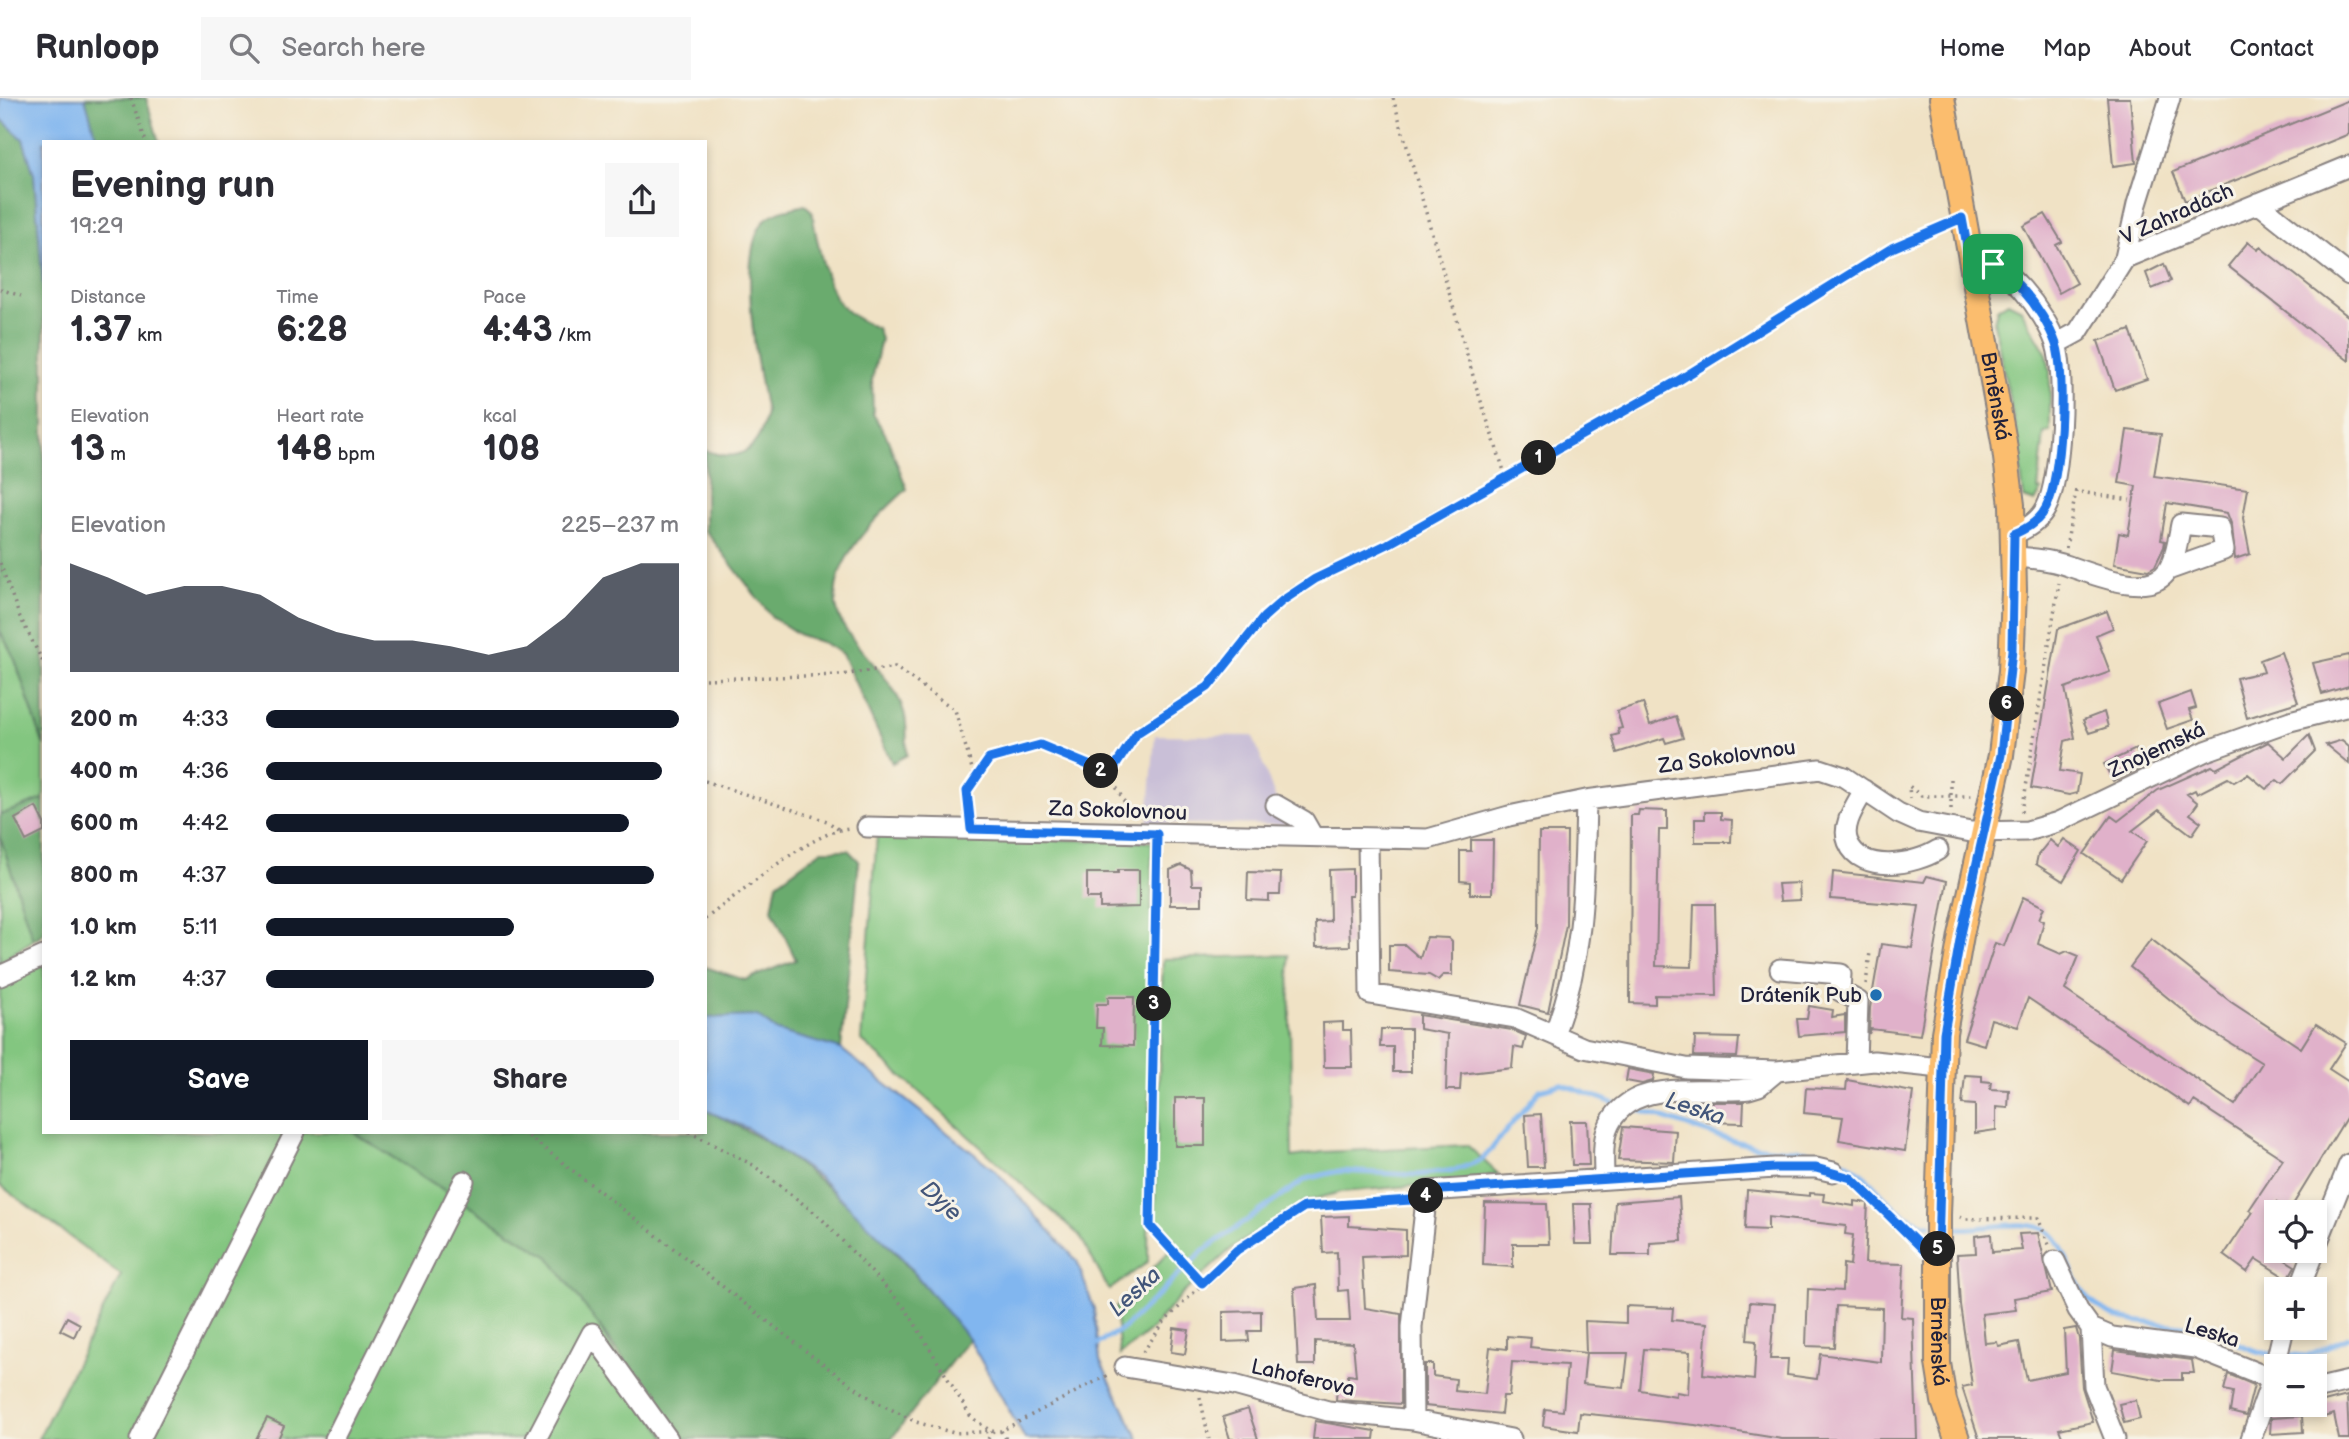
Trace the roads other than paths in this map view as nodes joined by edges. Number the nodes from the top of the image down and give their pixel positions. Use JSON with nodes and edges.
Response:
{"nodes":[{"id":1,"x":1942,"y":98,"type":"edge"},
{"id":2,"x":2170,"y":98,"type":"edge"},
{"id":3,"x":2349,"y":166,"type":"edge"},
{"id":4,"x":2258,"y":203,"type":"junction"},
{"id":5,"x":1969,"y":257,"type":"junction"},
{"id":6,"x":2125,"y":258,"type":"junction"},
{"id":7,"x":2349,"y":275,"type":"edge"},
{"id":8,"x":2056,"y":344,"type":"junction"},
{"id":9,"x":2014,"y":545,"type":"junction"},
{"id":10,"x":2168,"y":570,"type":"dead end"},
{"id":11,"x":2349,"y":706,"type":"edge"},
{"id":12,"x":1864,"y":790,"type":"junction"},
{"id":13,"x":1586,"y":800,"type":"junction"},
{"id":14,"x":1276,"y":805,"type":"dead end"},
{"id":15,"x":867,"y":827,"type":"road end"},
{"id":16,"x":1986,"y":831,"type":"junction"},
{"id":17,"x":1312,"y":835,"type":"junction"},
{"id":18,"x":1368,"y":839,"type":"junction"},
{"id":19,"x":1938,"y":850,"type":"dead end"},
{"id":20,"x":42,"y":957,"type":"edge"},
{"id":21,"x":1780,"y":969,"type":"dead end"},
{"id":22,"x":0,"y":975,"type":"edge"},
{"id":23,"x":1554,"y":1034,"type":"junction"},
{"id":24,"x":1856,"y":1062,"type":"junction"},
{"id":25,"x":1941,"y":1068,"type":"junction"},
{"id":26,"x":1777,"y":1071,"type":"junction"},
{"id":27,"x":294,"y":1134,"type":"edge"},
{"id":28,"x":2349,"y":1164,"type":"edge"},
{"id":29,"x":1833,"y":1172,"type":"road end"},
{"id":30,"x":1604,"y":1178,"type":"junction"},
{"id":31,"x":464,"y":1181,"type":"dead end"},
{"id":32,"x":2327,"y":1220,"type":"edge"},
{"id":33,"x":2051,"y":1252,"type":"road end"},
{"id":34,"x":2091,"y":1328,"type":"junction"},
{"id":35,"x":2264,"y":1356,"type":"edge"},
{"id":36,"x":1130,"y":1368,"type":"road end"},
{"id":37,"x":2349,"y":1381,"type":"edge"},
{"id":38,"x":2327,"y":1386,"type":"edge"},
{"id":39,"x":2264,"y":1398,"type":"edge"},
{"id":40,"x":1413,"y":1420,"type":"junction"},
{"id":41,"x":140,"y":1439,"type":"edge"},
{"id":42,"x":335,"y":1439,"type":"edge"},
{"id":43,"x":537,"y":1439,"type":"edge"},
{"id":44,"x":668,"y":1439,"type":"edge"},
{"id":45,"x":1511,"y":1439,"type":"edge"},
{"id":46,"x":1957,"y":1439,"type":"edge"},
{"id":47,"x":2115,"y":1439,"type":"edge"},
{"id":48,"x":2250,"y":1439,"type":"edge"}],
"edges":[{"from":1,"to":5,"type":"main road","name":"Brněnská"},
{"from":2,"to":6,"type":"street"},
{"from":3,"to":4,"type":"street","name":"V Zahradách"},
{"from":4,"to":6,"type":"street","name":"V Zahradách"},
{"from":4,"to":7,"type":"street"},
{"from":5,"to":8,"type":"street"},
{"from":5,"to":9,"type":"main road","name":"Brněnská"},
{"from":6,"to":8,"type":"street","name":"V Zahradách"},
{"from":8,"to":9,"type":"street"},
{"from":9,"to":10,"type":"street"},
{"from":9,"to":16,"type":"main road","name":"Brněnská"},
{"from":11,"to":16,"type":"street","name":"Znojemská"},
{"from":12,"to":13,"type":"street","name":"Za Sokolovnou"},
{"from":12,"to":16,"type":"street","name":"Za Sokolovnou"},
{"from":12,"to":19,"type":"street"},
{"from":13,"to":18,"type":"street","name":"Za Sokolovnou"},
{"from":13,"to":23,"type":"street"},
{"from":14,"to":17,"type":"street"},
{"from":15,"to":17,"type":"street","name":"Za Sokolovnou"},
{"from":16,"to":25,"type":"main road","name":"Brněnská"},
{"from":17,"to":18,"type":"street","name":"Za Sokolovnou"},
{"from":18,"to":23,"type":"street"},
{"from":20,"to":22,"type":"street"},
{"from":21,"to":24,"type":"street"},
{"from":23,"to":26,"type":"street"},
{"from":24,"to":25,"type":"street"},
{"from":24,"to":26,"type":"street"},
{"from":25,"to":46,"type":"main road","name":"Brněnská"},
{"from":26,"to":30,"type":"street"},
{"from":27,"to":41,"type":"street"},
{"from":28,"to":32,"type":"street"},
{"from":29,"to":30,"type":"street"},
{"from":30,"to":40,"type":"street"},
{"from":31,"to":42,"type":"street"},
{"from":33,"to":34,"type":"street"},
{"from":34,"to":35,"type":"street","name":"Leska"},
{"from":34,"to":47,"type":"street"},
{"from":36,"to":40,"type":"street","name":"Lahoferova"},
{"from":37,"to":38,"type":"street"},
{"from":39,"to":48,"type":"street"},
{"from":40,"to":45,"type":"street","name":"Lahoferova"},
{"from":43,"to":44,"type":"street"}]}
